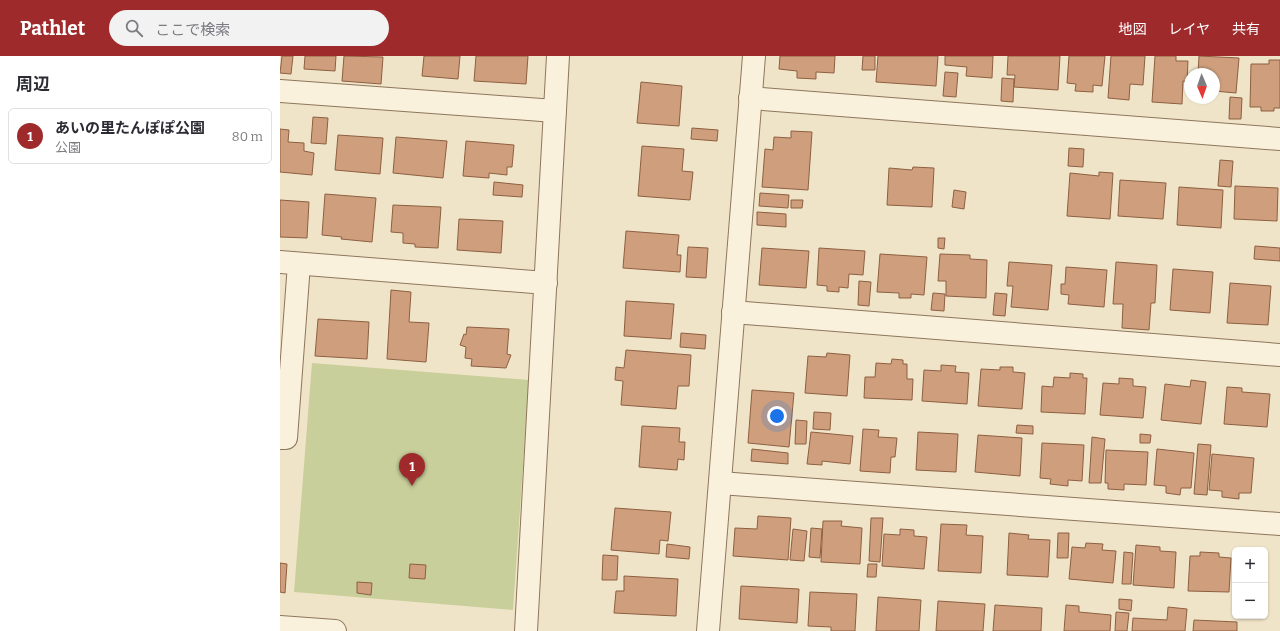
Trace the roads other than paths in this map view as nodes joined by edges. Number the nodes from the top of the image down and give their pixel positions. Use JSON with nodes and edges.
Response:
{"nodes":[{"id":1,"x":558,"y":56,"type":"edge"},
{"id":2,"x":754,"y":56,"type":"edge"},
{"id":3,"x":280,"y":91,"type":"edge"},
{"id":4,"x":750,"y":98,"type":"junction"},
{"id":5,"x":555,"y":111,"type":"junction"},
{"id":6,"x":1280,"y":139,"type":"edge"},
{"id":7,"x":290,"y":263,"type":"edge"},
{"id":8,"x":546,"y":283,"type":"junction"},
{"id":9,"x":733,"y":312,"type":"junction"},
{"id":10,"x":1280,"y":355,"type":"edge"},
{"id":11,"x":280,"y":438,"type":"edge"},
{"id":12,"x":720,"y":483,"type":"junction"},
{"id":13,"x":1280,"y":524,"type":"edge"},
{"id":14,"x":280,"y":627,"type":"edge"},
{"id":15,"x":336,"y":631,"type":"edge"},
{"id":16,"x":526,"y":631,"type":"edge"},
{"id":17,"x":708,"y":631,"type":"edge"}],
"edges":[{"from":1,"to":5,"type":"street"},
{"from":2,"to":4,"type":"street"},
{"from":3,"to":5,"type":"street"},
{"from":4,"to":6,"type":"street"},
{"from":4,"to":9,"type":"street"},
{"from":5,"to":8,"type":"street"},
{"from":7,"to":8,"type":"street"},
{"from":7,"to":11,"type":"street"},
{"from":8,"to":16,"type":"street"},
{"from":9,"to":10,"type":"street"},
{"from":9,"to":12,"type":"street"},
{"from":12,"to":13,"type":"street"},
{"from":12,"to":17,"type":"street"},
{"from":14,"to":15,"type":"street"}]}
